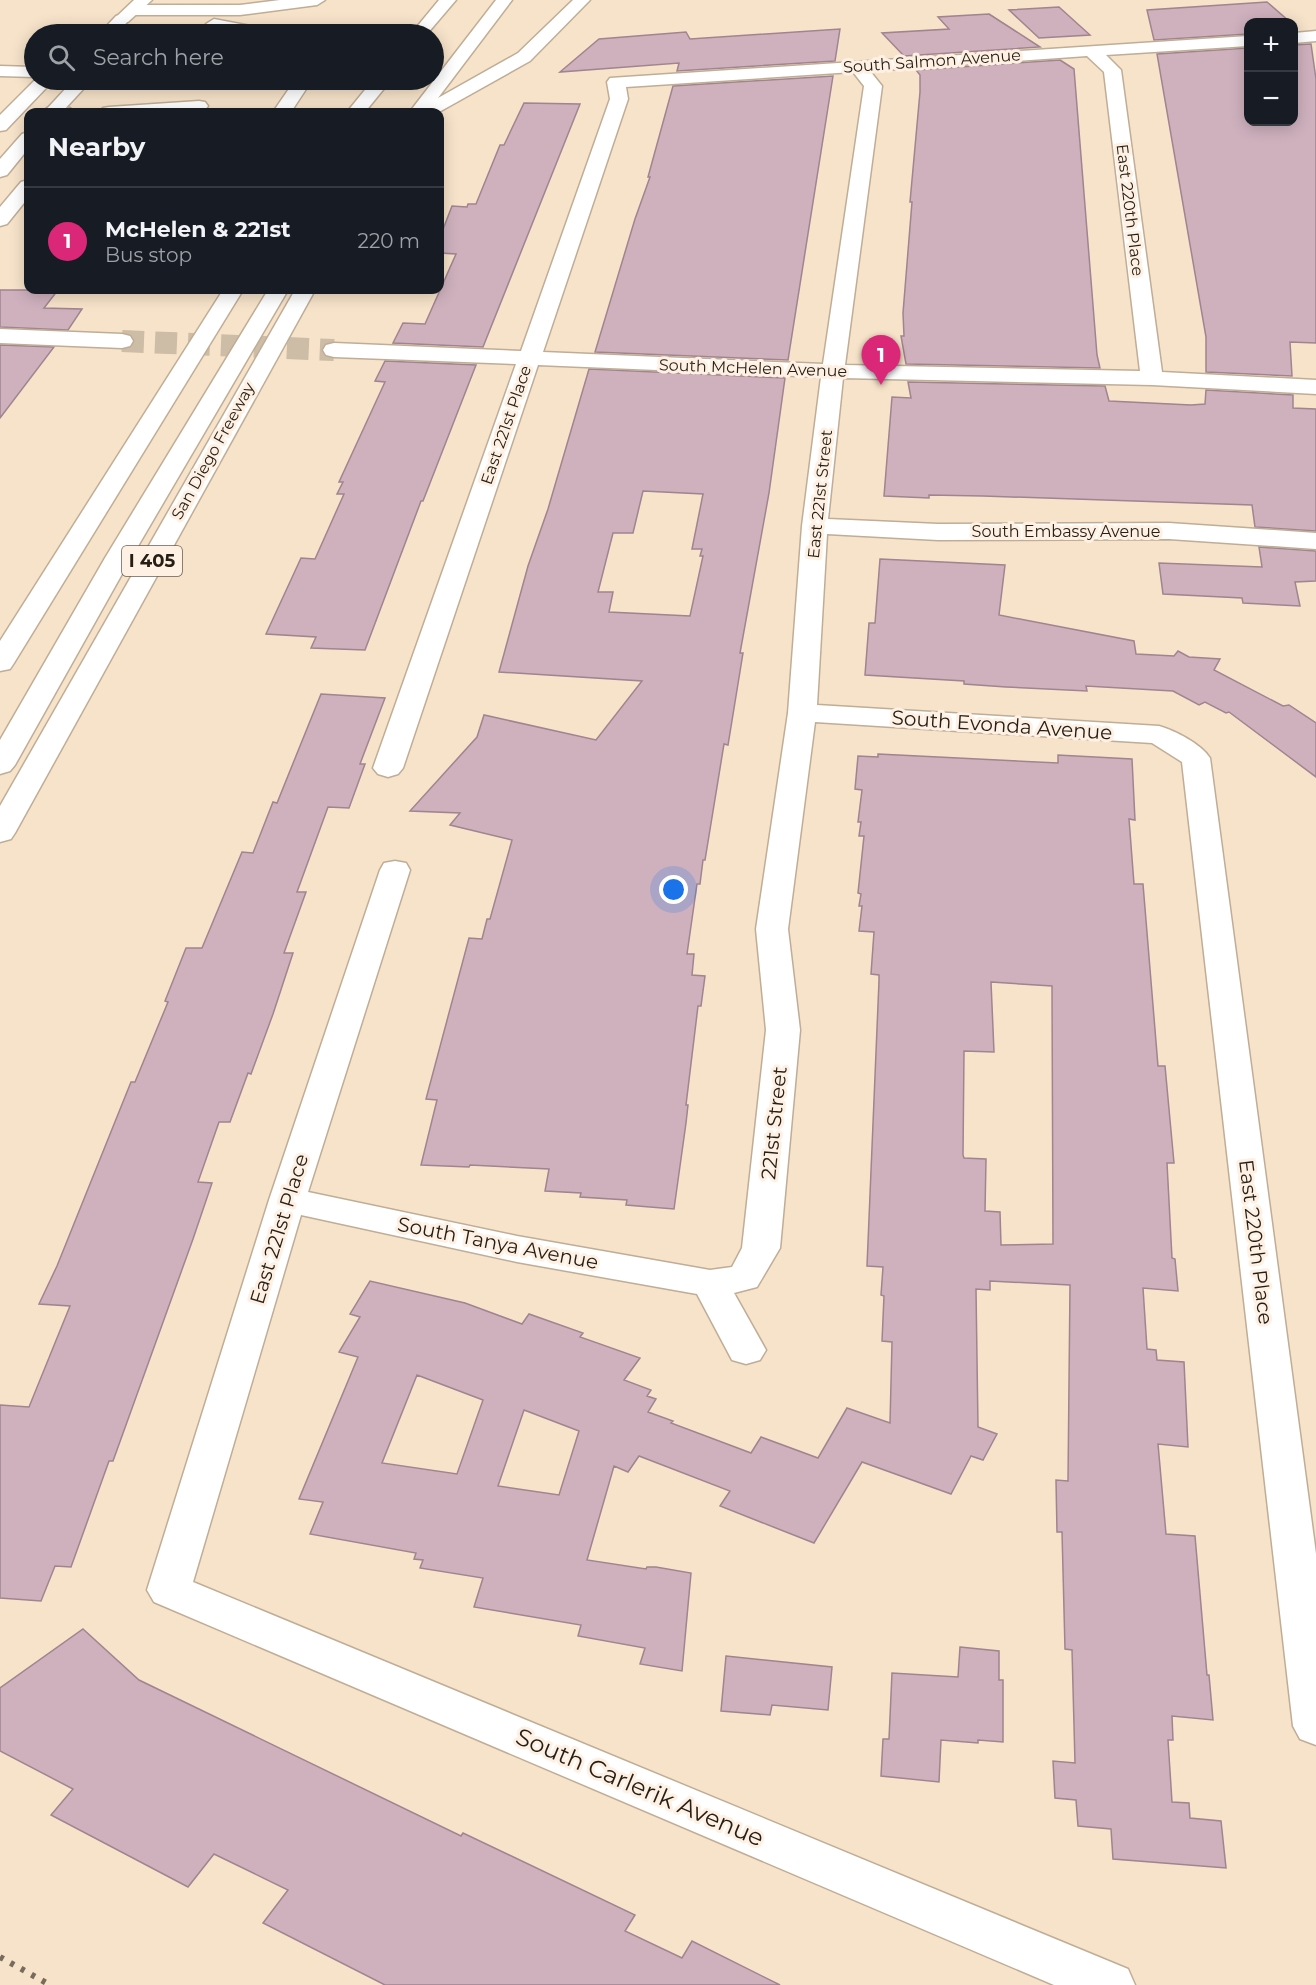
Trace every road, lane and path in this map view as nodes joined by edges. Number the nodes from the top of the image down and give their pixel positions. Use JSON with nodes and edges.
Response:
{"nodes":[{"id":1,"x":317,"y":0,"type":"edge"},
{"id":2,"x":448,"y":0,"type":"edge"},
{"id":3,"x":504,"y":0,"type":"edge"},
{"id":4,"x":582,"y":0,"type":"edge"},
{"id":5,"x":132,"y":10,"type":"edge"},
{"id":6,"x":117,"y":24,"type":"edge"},
{"id":7,"x":209,"y":24,"type":"edge"},
{"id":8,"x":428,"y":24,"type":"edge"},
{"id":9,"x":1316,"y":36,"type":"edge"},
{"id":10,"x":1298,"y":38,"type":"edge"},
{"id":11,"x":1244,"y":40,"type":"edge"},
{"id":12,"x":1090,"y":51,"type":"junction"},
{"id":13,"x":857,"y":66,"type":"junction"},
{"id":14,"x":0,"y":71,"type":"edge"},
{"id":15,"x":24,"y":72,"type":"edge"},
{"id":16,"x":444,"y":78,"type":"edge"},
{"id":17,"x":616,"y":82,"type":"joint"},
{"id":18,"x":34,"y":90,"type":"edge"},
{"id":19,"x":73,"y":90,"type":"edge"},
{"id":20,"x":296,"y":90,"type":"edge"},
{"id":21,"x":374,"y":90,"type":"edge"},
{"id":22,"x":435,"y":90,"type":"edge"},
{"id":23,"x":199,"y":106,"type":"dead end"},
{"id":24,"x":57,"y":108,"type":"edge"},
{"id":25,"x":169,"y":108,"type":"edge"},
{"id":26,"x":285,"y":108,"type":"edge"},
{"id":27,"x":359,"y":108,"type":"edge"},
{"id":28,"x":421,"y":108,"type":"edge"},
{"id":29,"x":434,"y":108,"type":"edge"},
{"id":30,"x":0,"y":126,"type":"edge"},
{"id":31,"x":24,"y":143,"type":"edge"},
{"id":32,"x":0,"y":171,"type":"edge"},
{"id":33,"x":24,"y":191,"type":"edge"},
{"id":34,"x":0,"y":220,"type":"edge"},
{"id":35,"x":231,"y":294,"type":"edge"},
{"id":36,"x":258,"y":294,"type":"edge"},
{"id":37,"x":276,"y":294,"type":"edge"},
{"id":38,"x":303,"y":294,"type":"edge"},
{"id":39,"x":0,"y":336,"type":"edge"},
{"id":40,"x":122,"y":341,"type":"tunnel mouth"},
{"id":41,"x":334,"y":350,"type":"tunnel mouth"},
{"id":42,"x":528,"y":359,"type":"junction"},
{"id":43,"x":832,"y":371,"type":"junction"},
{"id":44,"x":1152,"y":378,"type":"junction"},
{"id":45,"x":1316,"y":387,"type":"edge"},
{"id":46,"x":815,"y":526,"type":"junction"},
{"id":47,"x":1316,"y":541,"type":"edge"},
{"id":48,"x":0,"y":663,"type":"edge"},
{"id":49,"x":802,"y":713,"type":"junction"},
{"id":50,"x":0,"y":721,"type":"edge"},
{"id":51,"x":1196,"y":758,"type":"joint"},
{"id":52,"x":0,"y":765,"type":"edge"},
{"id":53,"x":388,"y":768,"type":"dead end"},
{"id":54,"x":0,"y":833,"type":"edge"},
{"id":55,"x":395,"y":870,"type":"dead end"},
{"id":56,"x":772,"y":929,"type":"joint"},
{"id":57,"x":287,"y":1200,"type":"junction"},
{"id":58,"x":710,"y":1282,"type":"junction"},
{"id":59,"x":746,"y":1350,"type":"dead end"},
{"id":60,"x":169,"y":1590,"type":"joint"},
{"id":61,"x":1316,"y":1726,"type":"edge"},
{"id":62,"x":1110,"y":1985,"type":"edge"}],
"edges":[{"from":1,"to":5,"type":"main road"},
{"from":2,"to":8,"type":"main road"},
{"from":3,"to":16,"type":"main road"},
{"from":4,"to":29,"type":"main road"},
{"from":5,"to":6,"type":"main road"},
{"from":5,"to":7,"type":"main road"},
{"from":9,"to":10,"type":"main road"},
{"from":11,"to":12,"type":"main road","name":"South Salmon Avenue"},
{"from":12,"to":13,"type":"main road","name":"South Salmon Avenue"},
{"from":12,"to":44,"type":"main road","name":"East 220th Place"},
{"from":13,"to":17,"type":"main road","name":"South Salmon Avenue"},
{"from":13,"to":43,"type":"main road","name":"East 221st Street"},
{"from":14,"to":15,"type":"main road"},
{"from":17,"to":42,"type":"main road","name":"East 221st Place"},
{"from":18,"to":30,"type":"main road"},
{"from":19,"to":24,"type":"main road"},
{"from":20,"to":26,"type":"main road"},
{"from":21,"to":27,"type":"main road"},
{"from":22,"to":28,"type":"main road"},
{"from":23,"to":25,"type":"main road"},
{"from":31,"to":32,"type":"main road"},
{"from":33,"to":34,"type":"main road"},
{"from":35,"to":48,"type":"main road"},
{"from":36,"to":50,"type":"main road"},
{"from":37,"to":52,"type":"main road"},
{"from":38,"to":54,"type":"main road","name":"San Diego Freeway","number":"I 405"},
{"from":39,"to":40,"type":"main road"},
{"from":41,"to":42,"type":"main road","name":"South McHelen Avenue"},
{"from":42,"to":43,"type":"main road","name":"South McHelen Avenue"},
{"from":42,"to":53,"type":"main road","name":"East 221st Place"},
{"from":43,"to":44,"type":"main road","name":"South McHelen Avenue"},
{"from":43,"to":46,"type":"main road","name":"East 221st Street"},
{"from":44,"to":45,"type":"main road","name":"South McHelen Avenue"},
{"from":46,"to":47,"type":"main road","name":"South Embassy Avenue"},
{"from":46,"to":49,"type":"main road","name":"East 221st Street"},
{"from":49,"to":51,"type":"main road","name":"South Evonda Avenue"},
{"from":49,"to":56,"type":"main road","name":"East 221st Street"},
{"from":51,"to":61,"type":"main road","name":"East 220th Place"},
{"from":55,"to":57,"type":"main road","name":"East 221st Place"},
{"from":56,"to":58,"type":"main road","name":"221st Street"},
{"from":57,"to":58,"type":"main road","name":"South Tanya Avenue"},
{"from":57,"to":60,"type":"main road","name":"East 221st Place"},
{"from":58,"to":59,"type":"main road"},
{"from":60,"to":62,"type":"main road","name":"South Carlerik Avenue"}]}
